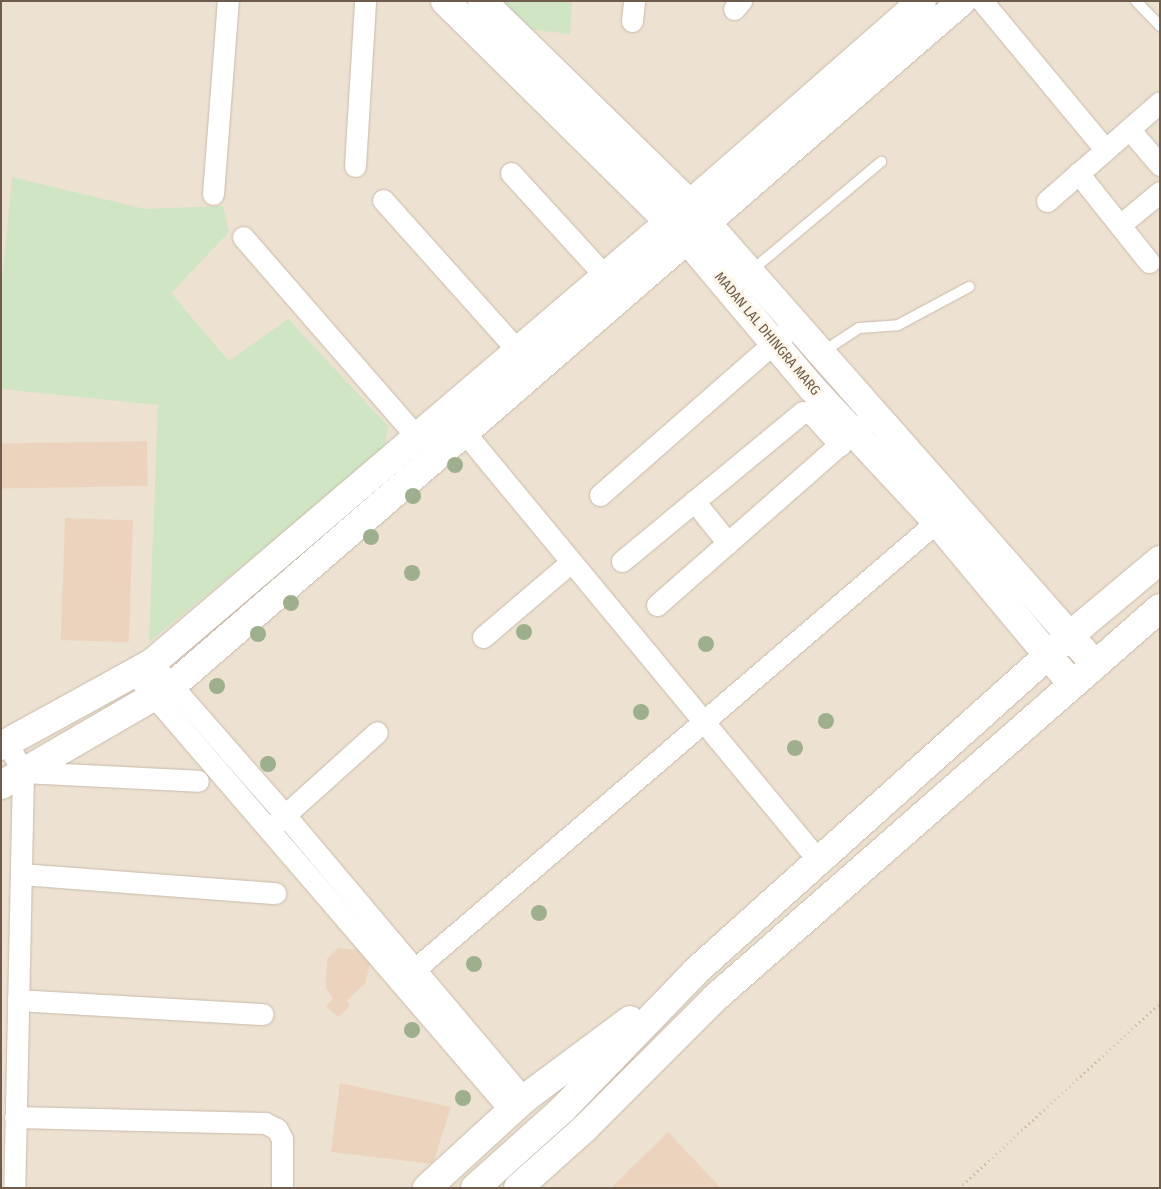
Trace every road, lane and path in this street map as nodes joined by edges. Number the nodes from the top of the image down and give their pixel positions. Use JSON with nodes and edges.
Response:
{"nodes":[{"id":1,"x":228,"y":1,"type":"edge"},
{"id":2,"x":365,"y":1,"type":"edge"},
{"id":3,"x":445,"y":1,"type":"edge"},
{"id":4,"x":482,"y":1,"type":"edge"},
{"id":5,"x":922,"y":1,"type":"edge"},
{"id":6,"x":962,"y":1,"type":"edge"},
{"id":7,"x":982,"y":1,"type":"edge"},
{"id":8,"x":1136,"y":1,"type":"edge"},
{"id":9,"x":1160,"y":26,"type":"edge"},
{"id":10,"x":553,"y":71,"type":"junction"},
{"id":11,"x":537,"y":93,"type":"junction"},
{"id":12,"x":1160,"y":102,"type":"edge"},
{"id":13,"x":1129,"y":129,"type":"junction"},
{"id":14,"x":1105,"y":149,"type":"junction"},
{"id":15,"x":880,"y":162,"type":"dead end"},
{"id":16,"x":1160,"y":165,"type":"edge"},
{"id":17,"x":355,"y":166,"type":"dead end"},
{"id":18,"x":511,"y":173,"type":"dead end"},
{"id":19,"x":1078,"y":173,"type":"junction"},
{"id":20,"x":1160,"y":192,"type":"edge"},
{"id":21,"x":213,"y":194,"type":"dead end"},
{"id":22,"x":383,"y":200,"type":"dead end"},
{"id":23,"x":1047,"y":201,"type":"dead end"},
{"id":24,"x":690,"y":204,"type":"junction"},
{"id":25,"x":670,"y":221,"type":"junction"},
{"id":26,"x":1120,"y":225,"type":"junction"},
{"id":27,"x":698,"y":232,"type":"junction"},
{"id":28,"x":243,"y":237,"type":"dead end"},
{"id":29,"x":1149,"y":262,"type":"dead end"},
{"id":30,"x":750,"y":272,"type":"junction"},
{"id":31,"x":604,"y":275,"type":"junction"},
{"id":32,"x":969,"y":287,"type":"dead end"},
{"id":33,"x":785,"y":333,"type":"junction"},
{"id":34,"x":517,"y":350,"type":"junction"},
{"id":35,"x":820,"y":353,"type":"junction"},
{"id":36,"x":856,"y":431,"type":"junction"},
{"id":37,"x":465,"y":433,"type":"junction"},
{"id":38,"x":417,"y":438,"type":"junction"},
{"id":39,"x":600,"y":495,"type":"dead end"},
{"id":40,"x":694,"y":502,"type":"junction"},
{"id":41,"x":946,"y":514,"type":"junction"},
{"id":42,"x":728,"y":543,"type":"junction"},
{"id":43,"x":1160,"y":560,"type":"edge"},
{"id":44,"x":571,"y":562,"type":"junction"},
{"id":45,"x":622,"y":562,"type":"dead end"},
{"id":46,"x":657,"y":605,"type":"dead end"},
{"id":47,"x":1160,"y":608,"type":"edge"},
{"id":48,"x":483,"y":637,"type":"dead end"},
{"id":49,"x":1068,"y":637,"type":"junction"},
{"id":50,"x":1048,"y":656,"type":"junction"},
{"id":51,"x":1094,"y":663,"type":"junction"},
{"id":52,"x":143,"y":668,"type":"junction"},
{"id":53,"x":1071,"y":683,"type":"junction"},
{"id":54,"x":163,"y":691,"type":"junction"},
{"id":55,"x":704,"y":722,"type":"junction"},
{"id":56,"x":377,"y":732,"type":"dead end"},
{"id":57,"x":4,"y":745,"type":"edge"},
{"id":58,"x":12,"y":778,"type":"edge"},
{"id":59,"x":198,"y":780,"type":"dead end"},
{"id":60,"x":285,"y":814,"type":"junction"},
{"id":61,"x":269,"y":829,"type":"junction"},
{"id":62,"x":818,"y":861,"type":"junction"},
{"id":63,"x":20,"y":874,"type":"junction"},
{"id":64,"x":275,"y":893,"type":"dead end"},
{"id":65,"x":10,"y":907,"type":"edge"},
{"id":66,"x":696,"y":971,"type":"junction"},
{"id":67,"x":406,"y":975,"type":"junction"},
{"id":68,"x":1160,"y":1003,"type":"edge"},
{"id":69,"x":12,"y":1012,"type":"edge"},
{"id":70,"x":263,"y":1014,"type":"dead end"},
{"id":71,"x":517,"y":1105,"type":"junction"},
{"id":72,"x":15,"y":1117,"type":"junction"},
{"id":73,"x":8,"y":1138,"type":"edge"},
{"id":74,"x":14,"y":1188,"type":"edge"},
{"id":75,"x":282,"y":1188,"type":"edge"},
{"id":76,"x":427,"y":1188,"type":"edge"},
{"id":77,"x":475,"y":1188,"type":"edge"},
{"id":78,"x":518,"y":1188,"type":"edge"},
{"id":79,"x":959,"y":1188,"type":"edge"}],
"edges":[{"from":1,"to":21,"type":"street"},
{"from":2,"to":17,"type":"street"},
{"from":3,"to":11,"type":"street","name":"MADAN LAL DHINGRA MARG"},
{"from":4,"to":10,"type":"street","name":"MADAN LAL DHINGRA MARG"},
{"from":5,"to":24,"type":"street"},
{"from":6,"to":27,"type":"street"},
{"from":7,"to":14,"type":"street"},
{"from":8,"to":9,"type":"lane"},
{"from":10,"to":11,"type":"street"},
{"from":10,"to":24,"type":"street","name":"MADAN LAL DHINGRA MARG"},
{"from":11,"to":25,"type":"street","name":"MADAN LAL DHINGRA MARG"},
{"from":12,"to":13,"type":"street"},
{"from":13,"to":14,"type":"street"},
{"from":13,"to":16,"type":"street"},
{"from":14,"to":19,"type":"street"},
{"from":15,"to":30,"type":"lane"},
{"from":18,"to":31,"type":"street"},
{"from":19,"to":23,"type":"street"},
{"from":19,"to":26,"type":"street"},
{"from":20,"to":26,"type":"street"},
{"from":22,"to":34,"type":"street"},
{"from":24,"to":25,"type":"street"},
{"from":24,"to":27,"type":"street","name":"MADAN LAL DHINGRA MARG"},
{"from":25,"to":27,"type":"street","name":"MADAN LAL DHINGRA MARG"},
{"from":25,"to":31,"type":"street"},
{"from":26,"to":29,"type":"street"},
{"from":27,"to":30,"type":"street","name":"MADAN LAL DHINGRA MARG"},
{"from":27,"to":33,"type":"street","name":"MADAN LAL DHINGRA MARG"},
{"from":27,"to":37,"type":"street"},
{"from":28,"to":38,"type":"street"},
{"from":30,"to":33,"type":"street","name":"MADAN LAL DHINGRA MARG"},
{"from":31,"to":34,"type":"street"},
{"from":32,"to":35,"type":"lane"},
{"from":33,"to":35,"type":"street","name":"MADAN LAL DHINGRA MARG"},
{"from":33,"to":36,"type":"street","name":"MADAN LAL DHINGRA MARG"},
{"from":33,"to":39,"type":"street"},
{"from":34,"to":38,"type":"street"},
{"from":35,"to":36,"type":"street","name":"MADAN LAL DHINGRA MARG"},
{"from":36,"to":40,"type":"street"},
{"from":36,"to":41,"type":"street","name":"MADAN LAL DHINGRA MARG"},
{"from":36,"to":42,"type":"street"},
{"from":37,"to":44,"type":"street"},
{"from":37,"to":54,"type":"street"},
{"from":38,"to":52,"type":"street"},
{"from":40,"to":42,"type":"street"},
{"from":40,"to":45,"type":"street"},
{"from":41,"to":49,"type":"street","name":"MADAN LAL DHINGRA MARG"},
{"from":41,"to":50,"type":"street","name":"MADAN LAL DHINGRA MARG"},
{"from":41,"to":55,"type":"street"},
{"from":42,"to":46,"type":"street"},
{"from":43,"to":49,"type":"street"},
{"from":44,"to":48,"type":"street"},
{"from":44,"to":55,"type":"street"},
{"from":47,"to":51,"type":"street"},
{"from":49,"to":50,"type":"street"},
{"from":49,"to":51,"type":"street","name":"MADAN LAL DHINGRA MARG"},
{"from":50,"to":53,"type":"street","name":"MADAN LAL DHINGRA MARG"},
{"from":50,"to":62,"type":"street"},
{"from":51,"to":53,"type":"street"},
{"from":52,"to":54,"type":"street"},
{"from":52,"to":57,"type":"street"},
{"from":53,"to":78,"type":"street"},
{"from":54,"to":58,"type":"street"},
{"from":54,"to":60,"type":"street"},
{"from":54,"to":61,"type":"street"},
{"from":55,"to":62,"type":"street"},
{"from":55,"to":67,"type":"street"},
{"from":56,"to":60,"type":"street"},
{"from":57,"to":58,"type":"street"},
{"from":58,"to":59,"type":"street"},
{"from":58,"to":63,"type":"street"},
{"from":60,"to":61,"type":"street"},
{"from":60,"to":67,"type":"street"},
{"from":61,"to":67,"type":"street"},
{"from":62,"to":66,"type":"street"},
{"from":63,"to":64,"type":"street"},
{"from":63,"to":65,"type":"street"},
{"from":65,"to":69,"type":"street"},
{"from":66,"to":71,"type":"street"},
{"from":66,"to":77,"type":"street"},
{"from":67,"to":71,"type":"street"},
{"from":68,"to":79,"type":"path"},
{"from":69,"to":70,"type":"street"},
{"from":69,"to":72,"type":"street"},
{"from":71,"to":76,"type":"street"},
{"from":72,"to":73,"type":"street"},
{"from":72,"to":75,"type":"street"},
{"from":73,"to":74,"type":"street"}]}
